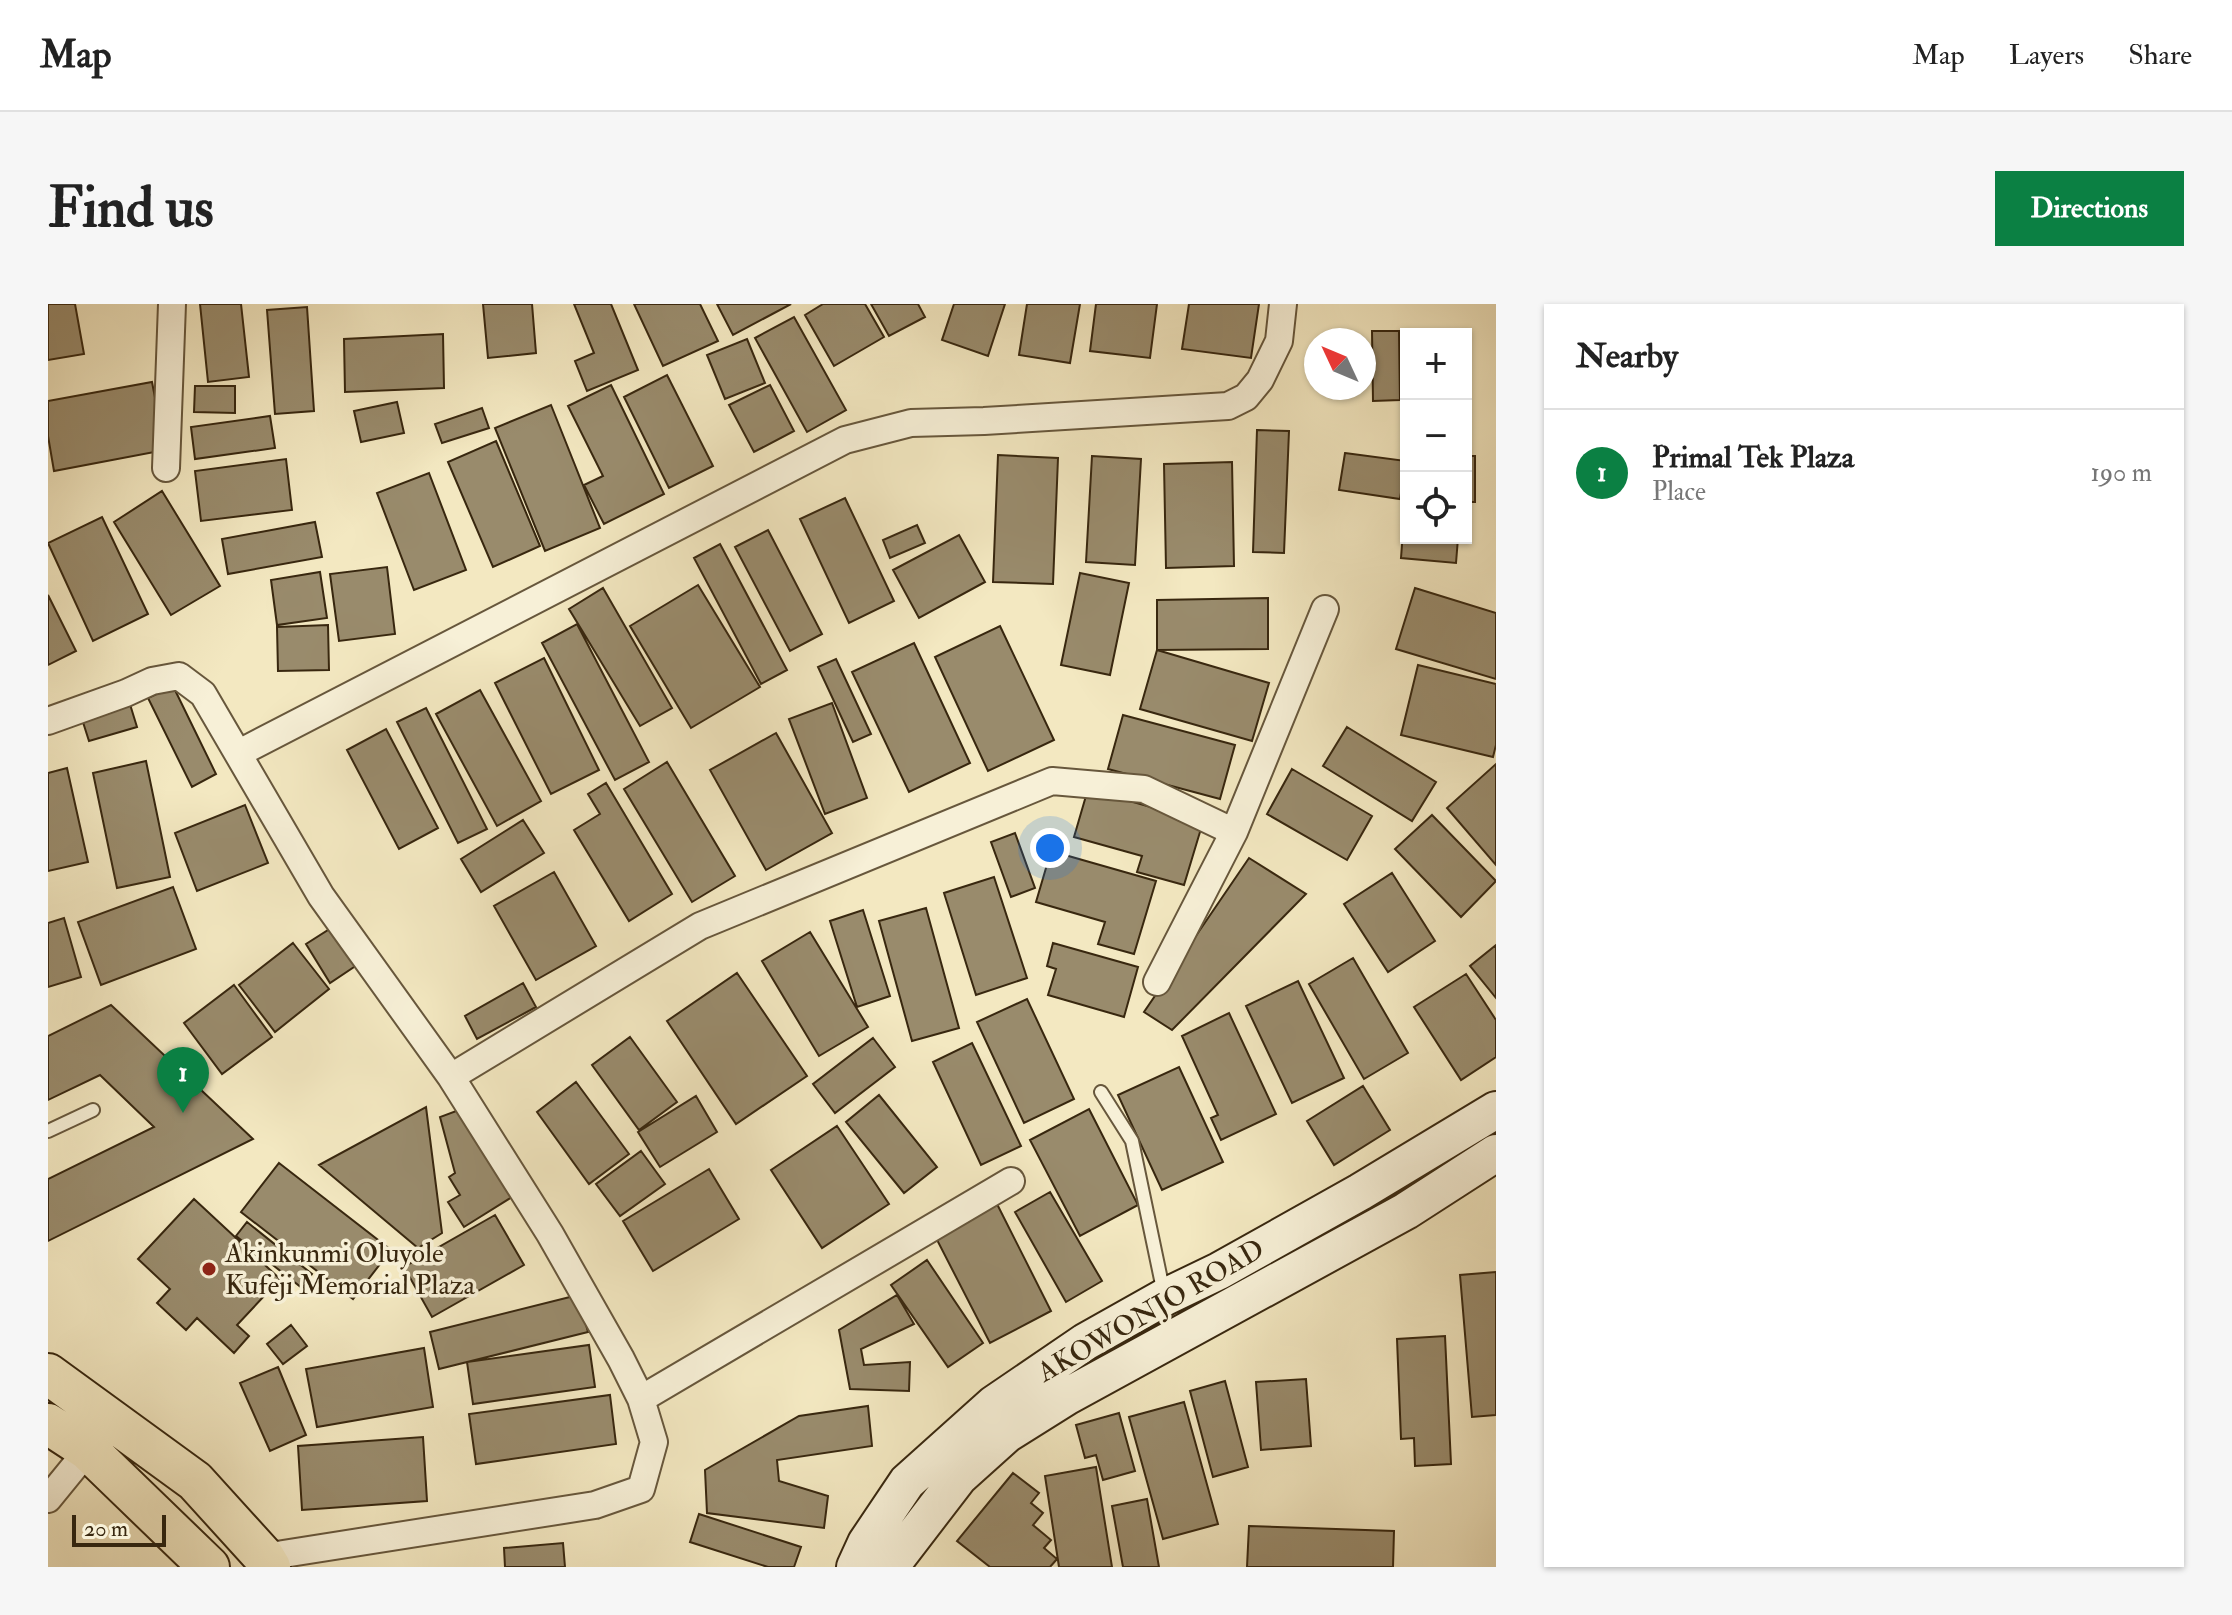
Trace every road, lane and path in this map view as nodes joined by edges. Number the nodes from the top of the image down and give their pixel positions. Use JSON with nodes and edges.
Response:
{"nodes":[{"id":1,"x":172,"y":304,"type":"edge"},
{"id":2,"x":1283,"y":304,"type":"edge"},
{"id":3,"x":166,"y":468,"type":"dead end"},
{"id":4,"x":1325,"y":609,"type":"dead end"},
{"id":5,"x":48,"y":721,"type":"edge"},
{"id":6,"x":239,"y":753,"type":"junction"},
{"id":7,"x":1234,"y":832,"type":"junction"},
{"id":8,"x":1157,"y":982,"type":"dead end"},
{"id":9,"x":451,"y":1077,"type":"junction"},
{"id":10,"x":1101,"y":1092,"type":"dead end"},
{"id":11,"x":93,"y":1110,"type":"dead end"},
{"id":12,"x":1496,"y":1110,"type":"edge"},
{"id":13,"x":48,"y":1131,"type":"edge"},
{"id":14,"x":1496,"y":1153,"type":"edge"},
{"id":15,"x":1011,"y":1181,"type":"dead end"},
{"id":16,"x":1165,"y":1297,"type":"junction"},
{"id":17,"x":48,"y":1374,"type":"edge"},
{"id":18,"x":641,"y":1399,"type":"junction"},
{"id":19,"x":48,"y":1424,"type":"edge"},
{"id":20,"x":88,"y":1450,"type":"junction"},
{"id":21,"x":48,"y":1499,"type":"edge"},
{"id":22,"x":882,"y":1561,"type":"edge"},
{"id":23,"x":267,"y":1562,"type":"edge"},
{"id":24,"x":209,"y":1567,"type":"edge"}],
"edges":[{"from":1,"to":3,"type":"street"},
{"from":2,"to":6,"type":"street"},
{"from":4,"to":7,"type":"street"},
{"from":5,"to":6,"type":"street"},
{"from":6,"to":9,"type":"street"},
{"from":7,"to":8,"type":"street"},
{"from":7,"to":9,"type":"street"},
{"from":9,"to":18,"type":"street"},
{"from":10,"to":16,"type":"lane"},
{"from":11,"to":13,"type":"lane"},
{"from":12,"to":16,"type":"main road","name":"AKOWONJO ROAD"},
{"from":14,"to":22,"type":"main road","name":"AKOWONJO ROAD"},
{"from":15,"to":18,"type":"street"},
{"from":16,"to":22,"type":"main road","name":"AKOWONJO ROAD"},
{"from":17,"to":23,"type":"main road"},
{"from":18,"to":23,"type":"street"},
{"from":19,"to":20,"type":"main road"},
{"from":20,"to":21,"type":"street"},
{"from":20,"to":24,"type":"main road"}]}
